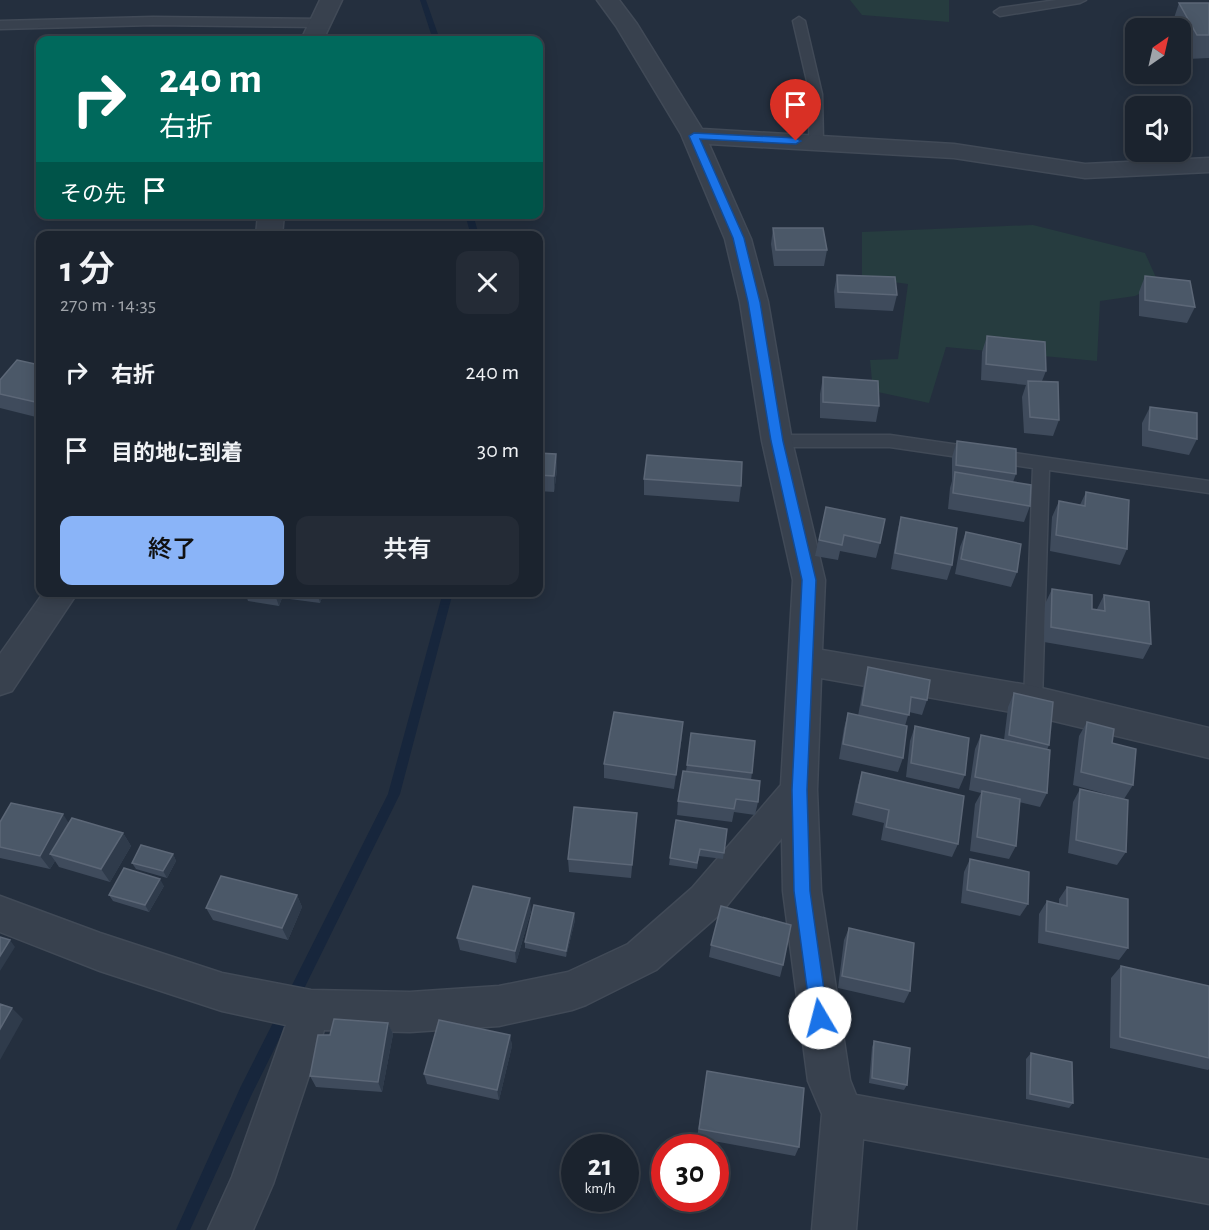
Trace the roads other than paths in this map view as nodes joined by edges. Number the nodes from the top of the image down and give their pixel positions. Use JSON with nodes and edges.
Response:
{"nodes":[{"id":1,"x":331,"y":0,"type":"edge"},
{"id":2,"x":608,"y":0,"type":"edge"},
{"id":3,"x":1080,"y":0,"type":"edge"},
{"id":4,"x":1000,"y":12,"type":"dead end"},
{"id":5,"x":799,"y":21,"type":"dead end"},
{"id":6,"x":0,"y":25,"type":"edge"},
{"id":7,"x":317,"y":32,"type":"edge"},
{"id":8,"x":694,"y":136,"type":"junction"},
{"id":9,"x":816,"y":142,"type":"junction"},
{"id":10,"x":1209,"y":165,"type":"edge"},
{"id":11,"x":777,"y":441,"type":"junction"},
{"id":12,"x":1041,"y":463,"type":"junction"},
{"id":13,"x":1209,"y":487,"type":"edge"},
{"id":14,"x":59,"y":597,"type":"edge"},
{"id":15,"x":804,"y":661,"type":"junction"},
{"id":16,"x":0,"y":681,"type":"edge"},
{"id":17,"x":1033,"y":701,"type":"junction"},
{"id":18,"x":1209,"y":743,"type":"edge"},
{"id":19,"x":800,"y":790,"type":"junction"},
{"id":20,"x":0,"y":914,"type":"edge"},
{"id":21,"x":311,"y":1010,"type":"junction"},
{"id":22,"x":843,"y":1114,"type":"junction"},
{"id":23,"x":1209,"y":1182,"type":"edge"},
{"id":24,"x":230,"y":1230,"type":"edge"},
{"id":25,"x":834,"y":1230,"type":"edge"}],
"edges":[{"from":1,"to":7,"type":"street"},
{"from":2,"to":8,"type":"street"},
{"from":3,"to":4,"type":"lane"},
{"from":5,"to":9,"type":"lane"},
{"from":6,"to":7,"type":"lane"},
{"from":8,"to":9,"type":"street"},
{"from":8,"to":11,"type":"street"},
{"from":9,"to":10,"type":"street"},
{"from":11,"to":12,"type":"lane"},
{"from":11,"to":15,"type":"street"},
{"from":12,"to":13,"type":"lane"},
{"from":12,"to":17,"type":"lane"},
{"from":14,"to":16,"type":"street"},
{"from":15,"to":17,"type":"street"},
{"from":15,"to":19,"type":"street"},
{"from":17,"to":18,"type":"street"},
{"from":19,"to":21,"type":"street"},
{"from":19,"to":22,"type":"street"},
{"from":20,"to":21,"type":"street"},
{"from":21,"to":24,"type":"street"},
{"from":22,"to":23,"type":"street"},
{"from":22,"to":25,"type":"street"}]}
